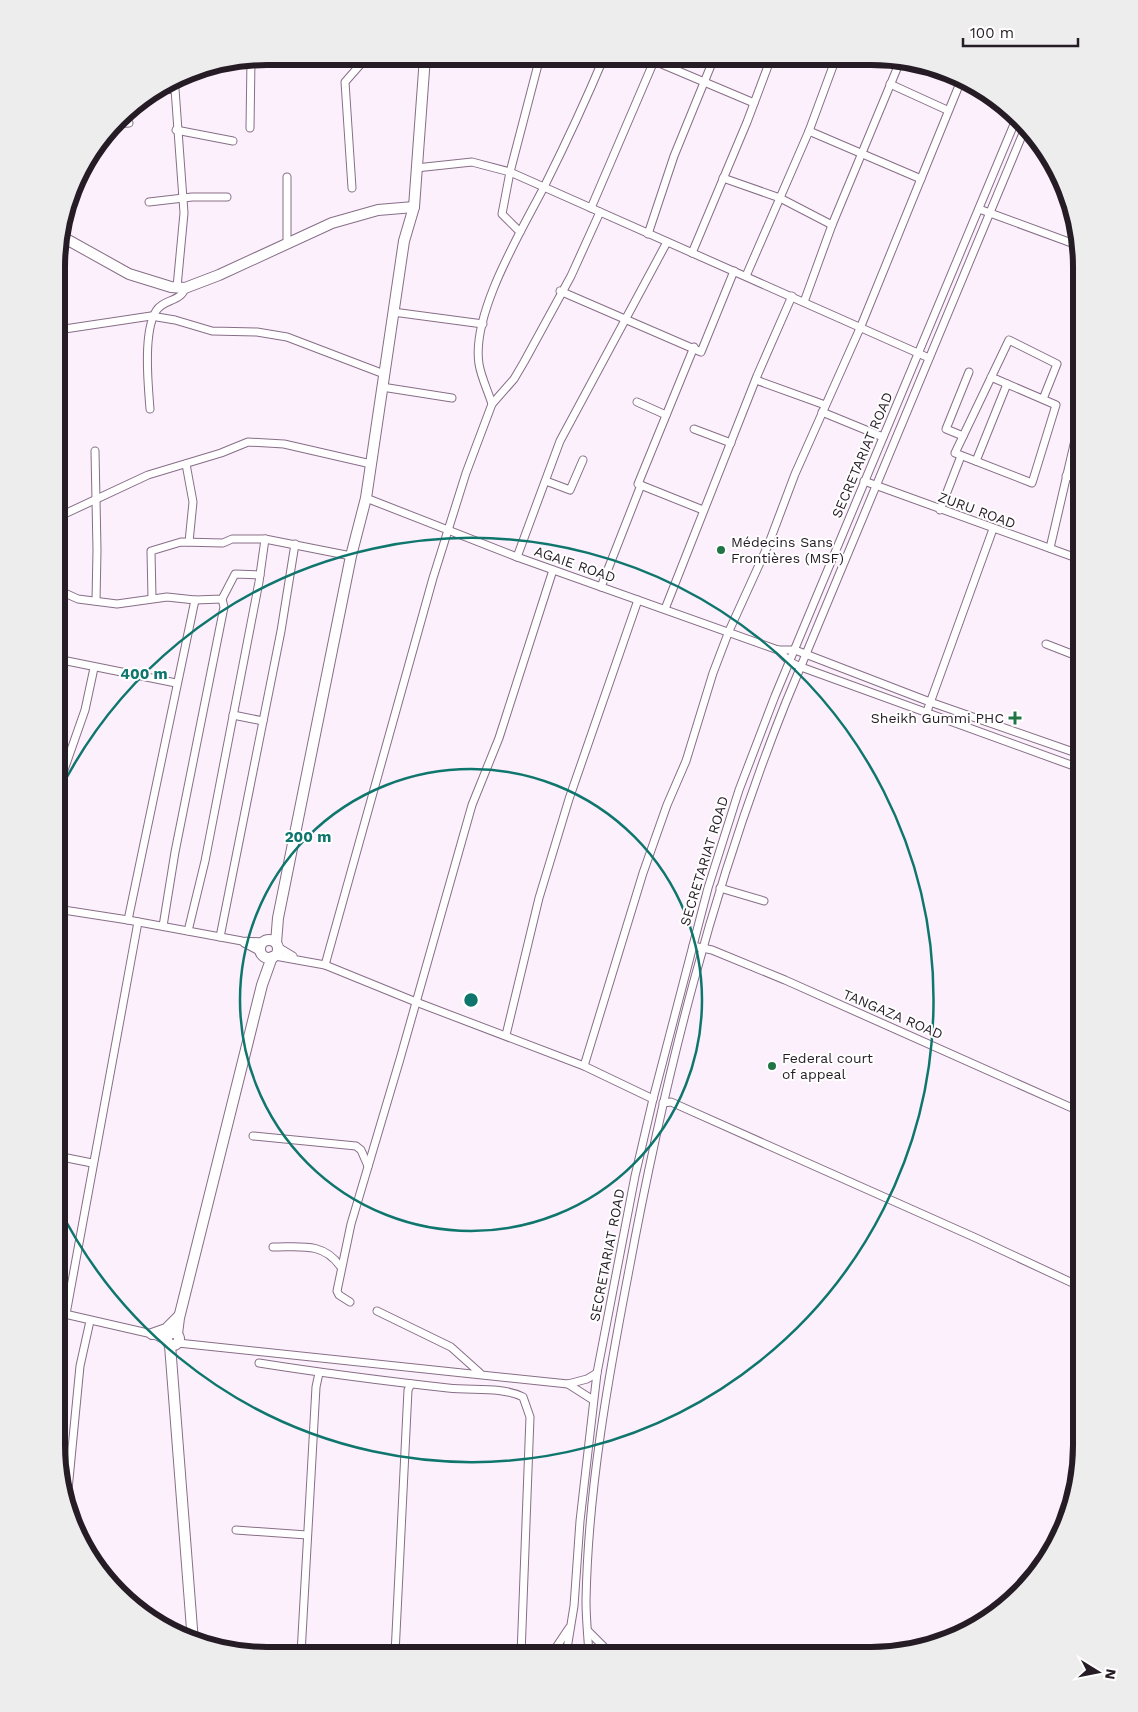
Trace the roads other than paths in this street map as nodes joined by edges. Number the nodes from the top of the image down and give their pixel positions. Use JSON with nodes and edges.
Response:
{"nodes":[{"id":1,"x":252,"y":65,"type":"edge"},
{"id":2,"x":359,"y":65,"type":"edge"},
{"id":3,"x":421,"y":65,"type":"edge"},
{"id":4,"x":538,"y":65,"type":"edge"},
{"id":5,"x":600,"y":65,"type":"edge"},
{"id":6,"x":652,"y":65,"type":"edge"},
{"id":7,"x":664,"y":65,"type":"edge"},
{"id":8,"x":712,"y":65,"type":"edge"},
{"id":9,"x":768,"y":65,"type":"edge"},
{"id":10,"x":833,"y":65,"type":"edge"},
{"id":11,"x":898,"y":67,"type":"edge"},
{"id":12,"x":706,"y":82,"type":"junction"},
{"id":13,"x":890,"y":84,"type":"junction"},
{"id":14,"x":959,"y":85,"type":"edge"},
{"id":15,"x":171,"y":89,"type":"edge"},
{"id":16,"x":754,"y":103,"type":"junction"},
{"id":17,"x":947,"y":110,"type":"junction"},
{"id":18,"x":125,"y":123,"type":"edge"},
{"id":19,"x":129,"y":123,"type":"dead end"},
{"id":20,"x":1014,"y":124,"type":"edge"},
{"id":21,"x":250,"y":128,"type":"dead end"},
{"id":22,"x":176,"y":130,"type":"junction"},
{"id":23,"x":809,"y":131,"type":"junction"},
{"id":24,"x":1025,"y":137,"type":"edge"},
{"id":25,"x":233,"y":140,"type":"dead end"},
{"id":26,"x":863,"y":152,"type":"junction"},
{"id":27,"x":416,"y":168,"type":"junction"},
{"id":28,"x":510,"y":172,"type":"junction"},
{"id":29,"x":287,"y":178,"type":"dead end"},
{"id":30,"x":723,"y":178,"type":"junction"},
{"id":31,"x":921,"y":179,"type":"junction"},
{"id":32,"x":544,"y":187,"type":"junction"},
{"id":33,"x":352,"y":188,"type":"dead end"},
{"id":34,"x":227,"y":198,"type":"dead end"},
{"id":35,"x":780,"y":198,"type":"junction"},
{"id":36,"x":184,"y":199,"type":"junction"},
{"id":37,"x":149,"y":202,"type":"dead end"},
{"id":38,"x":414,"y":207,"type":"junction"},
{"id":39,"x":591,"y":208,"type":"junction"},
{"id":40,"x":979,"y":209,"type":"junction"},
{"id":41,"x":600,"y":212,"type":"junction"},
{"id":42,"x":990,"y":214,"type":"junction"},
{"id":43,"x":832,"y":225,"type":"junction"},
{"id":44,"x":520,"y":232,"type":"junction"},
{"id":45,"x":648,"y":234,"type":"junction"},
{"id":46,"x":67,"y":239,"type":"edge"},
{"id":47,"x":667,"y":242,"type":"junction"},
{"id":48,"x":1071,"y":242,"type":"edge"},
{"id":49,"x":287,"y":244,"type":"junction"},
{"id":50,"x":692,"y":253,"type":"junction"},
{"id":51,"x":734,"y":271,"type":"junction"},
{"id":52,"x":746,"y":276,"type":"junction"},
{"id":53,"x":181,"y":287,"type":"junction"},
{"id":54,"x":560,"y":291,"type":"junction"},
{"id":55,"x":792,"y":296,"type":"junction"},
{"id":56,"x":804,"y":302,"type":"junction"},
{"id":57,"x":393,"y":312,"type":"junction"},
{"id":58,"x":154,"y":316,"type":"junction"},
{"id":59,"x":625,"y":319,"type":"junction"},
{"id":60,"x":483,"y":324,"type":"junction"},
{"id":61,"x":861,"y":326,"type":"junction"},
{"id":62,"x":65,"y":329,"type":"edge"},
{"id":63,"x":694,"y":348,"type":"junction"},
{"id":64,"x":919,"y":353,"type":"junction"},
{"id":65,"x":929,"y":358,"type":"junction"},
{"id":66,"x":969,"y":372,"type":"dead end"},
{"id":67,"x":384,"y":374,"type":"junction"},
{"id":68,"x":992,"y":377,"type":"junction"},
{"id":69,"x":756,"y":380,"type":"junction"},
{"id":70,"x":1007,"y":384,"type":"junction"},
{"id":71,"x":382,"y":387,"type":"junction"},
{"id":72,"x":452,"y":398,"type":"dead end"},
{"id":73,"x":1043,"y":399,"type":"junction"},
{"id":74,"x":637,"y":402,"type":"dead end"},
{"id":75,"x":492,"y":404,"type":"junction"},
{"id":76,"x":824,"y":408,"type":"junction"},
{"id":77,"x":150,"y":409,"type":"dead end"},
{"id":78,"x":666,"y":415,"type":"junction"},
{"id":79,"x":694,"y":429,"type":"dead end"},
{"id":80,"x":963,"y":436,"type":"junction"},
{"id":81,"x":882,"y":437,"type":"junction"},
{"id":82,"x":731,"y":443,"type":"junction"},
{"id":83,"x":1073,"y":447,"type":"edge"},
{"id":84,"x":95,"y":451,"type":"dead end"},
{"id":85,"x":961,"y":456,"type":"junction"},
{"id":86,"x":583,"y":460,"type":"dead end"},
{"id":87,"x":976,"y":461,"type":"junction"},
{"id":88,"x":186,"y":464,"type":"junction"},
{"id":89,"x":371,"y":464,"type":"junction"},
{"id":90,"x":1066,"y":476,"type":"junction"},
{"id":91,"x":1073,"y":477,"type":"edge"},
{"id":92,"x":546,"y":481,"type":"junction"},
{"id":93,"x":864,"y":481,"type":"junction"},
{"id":94,"x":641,"y":485,"type":"junction"},
{"id":95,"x":876,"y":487,"type":"junction"},
{"id":96,"x":366,"y":498,"type":"junction"},
{"id":97,"x":97,"y":500,"type":"junction"},
{"id":98,"x":703,"y":510,"type":"junction"},
{"id":99,"x":940,"y":510,"type":"junction"},
{"id":100,"x":65,"y":514,"type":"edge"},
{"id":101,"x":993,"y":529,"type":"junction"},
{"id":102,"x":446,"y":531,"type":"junction"},
{"id":103,"x":265,"y":539,"type":"junction"},
{"id":104,"x":189,"y":542,"type":"junction"},
{"id":105,"x":295,"y":544,"type":"junction"},
{"id":106,"x":1050,"y":548,"type":"junction"},
{"id":107,"x":351,"y":556,"type":"junction"},
{"id":108,"x":517,"y":557,"type":"junction"},
{"id":109,"x":1073,"y":557,"type":"edge"},
{"id":110,"x":553,"y":570,"type":"junction"},
{"id":111,"x":260,"y":575,"type":"junction"},
{"id":112,"x":601,"y":586,"type":"junction"},
{"id":113,"x":65,"y":593,"type":"edge"},
{"id":114,"x":152,"y":598,"type":"junction"},
{"id":115,"x":222,"y":599,"type":"junction"},
{"id":116,"x":195,"y":600,"type":"junction"},
{"id":117,"x":638,"y":600,"type":"junction"},
{"id":118,"x":96,"y":601,"type":"junction"},
{"id":119,"x":665,"y":609,"type":"junction"},
{"id":120,"x":729,"y":631,"type":"junction"},
{"id":121,"x":1046,"y":644,"type":"dead end"},
{"id":122,"x":778,"y":650,"type":"junction"},
{"id":123,"x":794,"y":650,"type":"junction"},
{"id":124,"x":806,"y":654,"type":"junction"},
{"id":125,"x":1073,"y":654,"type":"edge"},
{"id":126,"x":65,"y":661,"type":"edge"},
{"id":127,"x":790,"y":662,"type":"junction"},
{"id":128,"x":801,"y":667,"type":"junction"},
{"id":129,"x":94,"y":668,"type":"junction"},
{"id":130,"x":176,"y":683,"type":"junction"},
{"id":131,"x":930,"y":702,"type":"junction"},
{"id":132,"x":926,"y":714,"type":"junction"},
{"id":133,"x":233,"y":715,"type":"junction"},
{"id":134,"x":263,"y":721,"type":"junction"},
{"id":135,"x":1073,"y":752,"type":"edge"},
{"id":136,"x":1073,"y":766,"type":"edge"},
{"id":137,"x":65,"y":767,"type":"edge"},
{"id":138,"x":720,"y":888,"type":"junction"},
{"id":139,"x":764,"y":901,"type":"dead end"},
{"id":140,"x":65,"y":910,"type":"edge"},
{"id":141,"x":128,"y":920,"type":"junction"},
{"id":142,"x":138,"y":922,"type":"junction"},
{"id":143,"x":163,"y":926,"type":"junction"},
{"id":144,"x":188,"y":931,"type":"junction"},
{"id":145,"x":220,"y":937,"type":"junction"},
{"id":146,"x":693,"y":946,"type":"junction"},
{"id":147,"x":704,"y":948,"type":"junction"},
{"id":148,"x":269,"y":949,"type":"junction"},
{"id":149,"x":325,"y":965,"type":"junction"},
{"id":150,"x":416,"y":1002,"type":"junction"},
{"id":151,"x":506,"y":1035,"type":"junction"},
{"id":152,"x":584,"y":1066,"type":"junction"},
{"id":153,"x":653,"y":1099,"type":"junction"},
{"id":154,"x":663,"y":1103,"type":"junction"},
{"id":155,"x":1073,"y":1108,"type":"edge"},
{"id":156,"x":253,"y":1136,"type":"dead end"},
{"id":157,"x":65,"y":1158,"type":"edge"},
{"id":158,"x":92,"y":1163,"type":"junction"},
{"id":159,"x":368,"y":1166,"type":"junction"},
{"id":160,"x":273,"y":1247,"type":"dead end"},
{"id":161,"x":340,"y":1266,"type":"junction"},
{"id":162,"x":1073,"y":1284,"type":"edge"},
{"id":163,"x":350,"y":1302,"type":"dead end"},
{"id":164,"x":377,"y":1310,"type":"dead end"},
{"id":165,"x":66,"y":1314,"type":"joint"},
{"id":166,"x":179,"y":1316,"type":"junction"},
{"id":167,"x":90,"y":1321,"type":"junction"},
{"id":168,"x":153,"y":1334,"type":"junction"},
{"id":169,"x":173,"y":1339,"type":"junction"},
{"id":170,"x":259,"y":1363,"type":"dead end"},
{"id":171,"x":319,"y":1373,"type":"junction"},
{"id":172,"x":597,"y":1373,"type":"junction"},
{"id":173,"x":480,"y":1374,"type":"junction"},
{"id":174,"x":411,"y":1384,"type":"junction"},
{"id":175,"x":568,"y":1384,"type":"junction"},
{"id":176,"x":593,"y":1400,"type":"junction"},
{"id":177,"x":69,"y":1483,"type":"edge"},
{"id":178,"x":236,"y":1530,"type":"dead end"},
{"id":179,"x":307,"y":1534,"type":"junction"},
{"id":180,"x":571,"y":1626,"type":"junction"},
{"id":181,"x":588,"y":1631,"type":"junction"},
{"id":182,"x":192,"y":1633,"type":"edge"},
{"id":183,"x":301,"y":1647,"type":"edge"},
{"id":184,"x":395,"y":1647,"type":"edge"},
{"id":185,"x":521,"y":1647,"type":"edge"},
{"id":186,"x":557,"y":1647,"type":"edge"},
{"id":187,"x":567,"y":1647,"type":"edge"},
{"id":188,"x":589,"y":1647,"type":"edge"},
{"id":189,"x":604,"y":1647,"type":"edge"}],
"edges":[{"from":1,"to":21,"type":"street"},
{"from":2,"to":33,"type":"street"},
{"from":3,"to":27,"type":"street"},
{"from":4,"to":28,"type":"street"},
{"from":5,"to":32,"type":"street"},
{"from":6,"to":39,"type":"street"},
{"from":7,"to":12,"type":"street"},
{"from":8,"to":12,"type":"street"},
{"from":9,"to":16,"type":"street"},
{"from":10,"to":23,"type":"street"},
{"from":11,"to":13,"type":"street"},
{"from":12,"to":16,"type":"street"},
{"from":12,"to":45,"type":"street"},
{"from":13,"to":17,"type":"street"},
{"from":13,"to":26,"type":"street"},
{"from":14,"to":17,"type":"street"},
{"from":15,"to":22,"type":"street"},
{"from":16,"to":30,"type":"street"},
{"from":17,"to":31,"type":"street"},
{"from":18,"to":19,"type":"street"},
{"from":20,"to":40,"type":"street","name":"SECRETARIAT ROAD"},
{"from":22,"to":25,"type":"street"},
{"from":22,"to":36,"type":"street"},
{"from":23,"to":26,"type":"street"},
{"from":23,"to":35,"type":"street"},
{"from":24,"to":42,"type":"street","name":"SECRETARIAT ROAD"},
{"from":26,"to":31,"type":"street"},
{"from":26,"to":43,"type":"street"},
{"from":27,"to":28,"type":"street"},
{"from":27,"to":38,"type":"street"},
{"from":28,"to":32,"type":"street"},
{"from":28,"to":44,"type":"street"},
{"from":29,"to":49,"type":"street"},
{"from":30,"to":35,"type":"street"},
{"from":30,"to":50,"type":"street"},
{"from":31,"to":61,"type":"street"},
{"from":32,"to":39,"type":"street"},
{"from":32,"to":44,"type":"street"},
{"from":34,"to":36,"type":"street"},
{"from":35,"to":43,"type":"street"},
{"from":35,"to":52,"type":"street"},
{"from":36,"to":37,"type":"street"},
{"from":36,"to":53,"type":"street"},
{"from":38,"to":49,"type":"street"},
{"from":38,"to":57,"type":"street"},
{"from":39,"to":41,"type":"street"},
{"from":40,"to":42,"type":"street"},
{"from":40,"to":64,"type":"street","name":"SECRETARIAT ROAD"},
{"from":41,"to":45,"type":"street"},
{"from":41,"to":54,"type":"street"},
{"from":42,"to":48,"type":"street"},
{"from":42,"to":65,"type":"street","name":"SECRETARIAT ROAD"},
{"from":43,"to":56,"type":"street"},
{"from":44,"to":60,"type":"street"},
{"from":45,"to":47,"type":"street"},
{"from":46,"to":53,"type":"street"},
{"from":47,"to":50,"type":"street"},
{"from":47,"to":59,"type":"street"},
{"from":49,"to":53,"type":"street"},
{"from":50,"to":51,"type":"street"},
{"from":51,"to":52,"type":"street"},
{"from":51,"to":63,"type":"street"},
{"from":52,"to":55,"type":"street"},
{"from":53,"to":58,"type":"street"},
{"from":54,"to":59,"type":"street"},
{"from":54,"to":75,"type":"street"},
{"from":55,"to":56,"type":"street"},
{"from":55,"to":69,"type":"street"},
{"from":56,"to":61,"type":"street"},
{"from":57,"to":60,"type":"street"},
{"from":57,"to":67,"type":"street"},
{"from":58,"to":62,"type":"street"},
{"from":58,"to":67,"type":"street"},
{"from":58,"to":77,"type":"street"},
{"from":59,"to":63,"type":"street"},
{"from":59,"to":92,"type":"street"},
{"from":60,"to":75,"type":"street"},
{"from":61,"to":64,"type":"street"},
{"from":61,"to":76,"type":"street"},
{"from":63,"to":78,"type":"street"},
{"from":64,"to":65,"type":"street"},
{"from":64,"to":81,"type":"street","name":"SECRETARIAT ROAD"},
{"from":65,"to":95,"type":"street","name":"SECRETARIAT ROAD"},
{"from":66,"to":80,"type":"street"},
{"from":67,"to":71,"type":"street"},
{"from":68,"to":70,"type":"street"},
{"from":68,"to":73,"type":"street"},
{"from":68,"to":80,"type":"street"},
{"from":69,"to":76,"type":"street"},
{"from":69,"to":82,"type":"street"},
{"from":70,"to":73,"type":"street"},
{"from":70,"to":87,"type":"street"},
{"from":71,"to":72,"type":"street"},
{"from":71,"to":89,"type":"street"},
{"from":73,"to":87,"type":"street"},
{"from":74,"to":78,"type":"street"},
{"from":75,"to":102,"type":"street"},
{"from":76,"to":81,"type":"street"},
{"from":76,"to":120,"type":"street"},
{"from":78,"to":94,"type":"street"},
{"from":79,"to":82,"type":"street"},
{"from":80,"to":85,"type":"street"},
{"from":81,"to":93,"type":"street","name":"SECRETARIAT ROAD"},
{"from":82,"to":98,"type":"street"},
{"from":83,"to":90,"type":"street"},
{"from":84,"to":97,"type":"street"},
{"from":85,"to":87,"type":"street"},
{"from":85,"to":99,"type":"street"},
{"from":86,"to":92,"type":"street"},
{"from":88,"to":89,"type":"street"},
{"from":88,"to":97,"type":"street"},
{"from":88,"to":104,"type":"street"},
{"from":89,"to":96,"type":"street"},
{"from":90,"to":91,"type":"street"},
{"from":90,"to":106,"type":"street"},
{"from":92,"to":108,"type":"street"},
{"from":93,"to":95,"type":"street","name":"ZURU ROAD"},
{"from":93,"to":123,"type":"street","name":"SECRETARIAT ROAD"},
{"from":94,"to":98,"type":"street"},
{"from":94,"to":112,"type":"street"},
{"from":95,"to":99,"type":"street","name":"ZURU ROAD"},
{"from":95,"to":124,"type":"street","name":"SECRETARIAT ROAD"},
{"from":96,"to":102,"type":"street","name":"AGAIE ROAD"},
{"from":96,"to":107,"type":"street"},
{"from":97,"to":100,"type":"street"},
{"from":97,"to":118,"type":"street"},
{"from":98,"to":119,"type":"street"},
{"from":99,"to":101,"type":"street","name":"ZURU ROAD"},
{"from":101,"to":106,"type":"street","name":"ZURU ROAD"},
{"from":101,"to":131,"type":"street"},
{"from":102,"to":108,"type":"street","name":"AGAIE ROAD"},
{"from":102,"to":149,"type":"street"},
{"from":103,"to":104,"type":"street"},
{"from":103,"to":105,"type":"street"},
{"from":103,"to":111,"type":"street"},
{"from":104,"to":114,"type":"street"},
{"from":105,"to":107,"type":"street"},
{"from":105,"to":134,"type":"street"},
{"from":106,"to":109,"type":"street","name":"ZURU ROAD"},
{"from":107,"to":148,"type":"street"},
{"from":108,"to":110,"type":"street","name":"AGAIE ROAD"},
{"from":110,"to":112,"type":"street","name":"AGAIE ROAD"},
{"from":110,"to":150,"type":"street"},
{"from":111,"to":115,"type":"street"},
{"from":111,"to":133,"type":"street"},
{"from":112,"to":117,"type":"street","name":"AGAIE ROAD"},
{"from":113,"to":118,"type":"street"},
{"from":114,"to":116,"type":"street"},
{"from":114,"to":118,"type":"street"},
{"from":115,"to":116,"type":"street"},
{"from":115,"to":143,"type":"street"},
{"from":116,"to":130,"type":"street"},
{"from":117,"to":119,"type":"street","name":"AGAIE ROAD"},
{"from":117,"to":151,"type":"street"},
{"from":119,"to":120,"type":"street","name":"AGAIE ROAD"},
{"from":120,"to":122,"type":"street","name":"AGAIE ROAD"},
{"from":120,"to":152,"type":"street"},
{"from":121,"to":125,"type":"street"},
{"from":122,"to":123,"type":"street"},
{"from":122,"to":127,"type":"street"},
{"from":123,"to":124,"type":"street"},
{"from":123,"to":127,"type":"street","name":"SECRETARIAT ROAD"},
{"from":124,"to":128,"type":"street","name":"SECRETARIAT ROAD"},
{"from":124,"to":131,"type":"street"},
{"from":126,"to":129,"type":"street"},
{"from":127,"to":128,"type":"street"},
{"from":127,"to":146,"type":"street","name":"SECRETARIAT ROAD"},
{"from":128,"to":132,"type":"street"},
{"from":128,"to":138,"type":"street","name":"SECRETARIAT ROAD"},
{"from":129,"to":130,"type":"street"},
{"from":129,"to":137,"type":"street"},
{"from":130,"to":141,"type":"street"},
{"from":131,"to":132,"type":"street"},
{"from":131,"to":135,"type":"street"},
{"from":132,"to":136,"type":"street"},
{"from":133,"to":134,"type":"street"},
{"from":133,"to":144,"type":"street"},
{"from":134,"to":145,"type":"street"},
{"from":138,"to":139,"type":"street"},
{"from":138,"to":147,"type":"street","name":"SECRETARIAT ROAD"},
{"from":140,"to":141,"type":"street"},
{"from":141,"to":142,"type":"street"},
{"from":142,"to":143,"type":"street"},
{"from":142,"to":158,"type":"street"},
{"from":143,"to":144,"type":"street"},
{"from":144,"to":145,"type":"street"},
{"from":145,"to":148,"type":"street"},
{"from":146,"to":147,"type":"street","name":"TANGAZA ROAD"},
{"from":146,"to":153,"type":"street","name":"SECRETARIAT ROAD"},
{"from":147,"to":154,"type":"street","name":"SECRETARIAT ROAD"},
{"from":147,"to":155,"type":"street","name":"TANGAZA ROAD"},
{"from":148,"to":149,"type":"street"},
{"from":148,"to":166,"type":"street"},
{"from":149,"to":150,"type":"street"},
{"from":150,"to":151,"type":"street"},
{"from":150,"to":159,"type":"street"},
{"from":151,"to":152,"type":"street"},
{"from":152,"to":153,"type":"street"},
{"from":153,"to":172,"type":"street","name":"SECRETARIAT ROAD"},
{"from":154,"to":162,"type":"street"},
{"from":154,"to":181,"type":"street","name":"SECRETARIAT ROAD"},
{"from":156,"to":159,"type":"street"},
{"from":157,"to":158,"type":"street"},
{"from":158,"to":165,"type":"street"},
{"from":159,"to":161,"type":"street"},
{"from":160,"to":161,"type":"street"},
{"from":161,"to":163,"type":"street"},
{"from":164,"to":173,"type":"street"},
{"from":165,"to":167,"type":"street"},
{"from":166,"to":168,"type":"street"},
{"from":166,"to":169,"type":"street"},
{"from":167,"to":168,"type":"street"},
{"from":167,"to":177,"type":"street"},
{"from":168,"to":169,"type":"street"},
{"from":169,"to":173,"type":"street"},
{"from":169,"to":182,"type":"street"},
{"from":170,"to":171,"type":"street"},
{"from":171,"to":174,"type":"street"},
{"from":171,"to":179,"type":"street"},
{"from":172,"to":175,"type":"street"},
{"from":172,"to":176,"type":"street","name":"SECRETARIAT ROAD"},
{"from":173,"to":175,"type":"street"},
{"from":174,"to":184,"type":"street"},
{"from":174,"to":185,"type":"street"},
{"from":175,"to":176,"type":"street"},
{"from":176,"to":180,"type":"street","name":"SECRETARIAT ROAD"},
{"from":178,"to":179,"type":"street"},
{"from":179,"to":183,"type":"street"},
{"from":180,"to":186,"type":"street"},
{"from":180,"to":187,"type":"street","name":"SECRETARIAT ROAD"},
{"from":181,"to":188,"type":"street","name":"SECRETARIAT ROAD"},
{"from":181,"to":189,"type":"street"}]}
